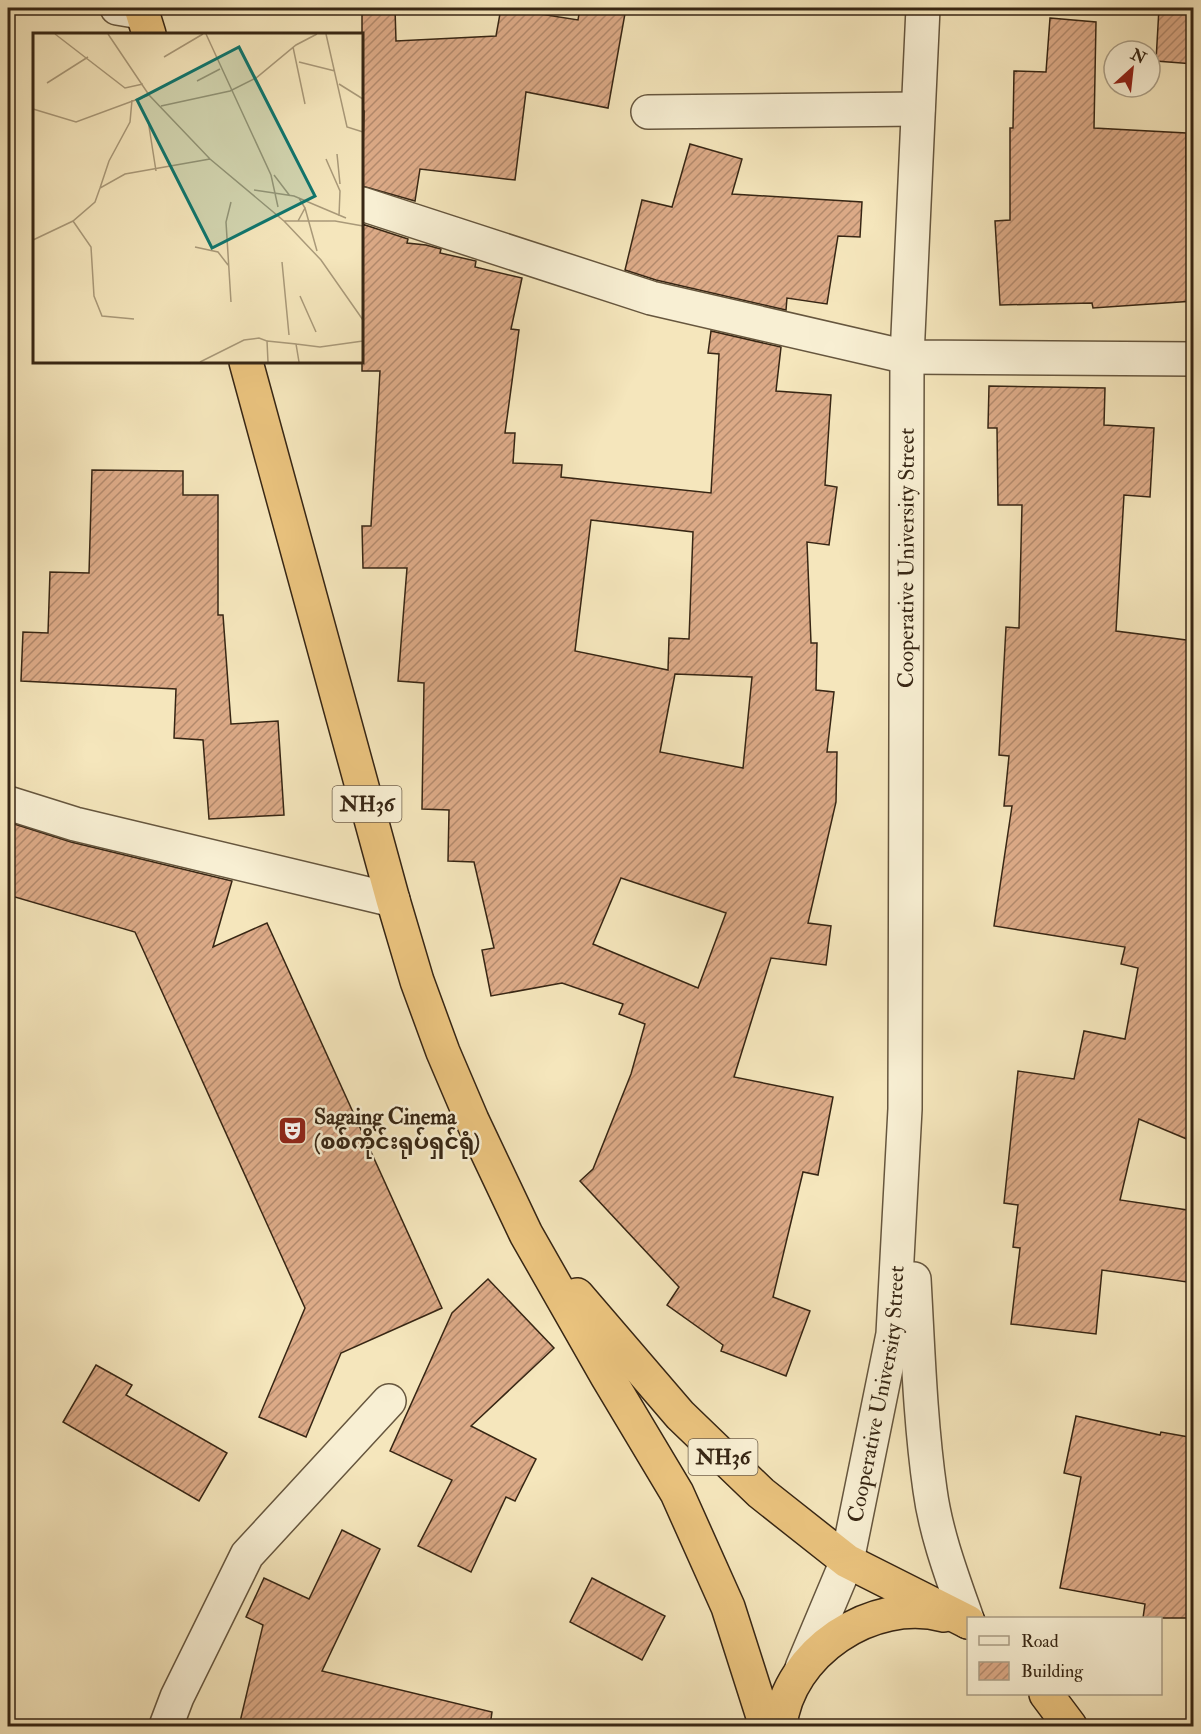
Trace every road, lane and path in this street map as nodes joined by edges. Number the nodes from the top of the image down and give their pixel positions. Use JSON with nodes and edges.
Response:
{"nodes":[{"id":1,"x":923,"y":8,"type":"edge"},
{"id":2,"x":918,"y":110,"type":"junction"},
{"id":3,"x":648,"y":112,"type":"dead end"},
{"id":4,"x":363,"y":204,"type":"edge"},
{"id":5,"x":906,"y":357,"type":"junction"},
{"id":6,"x":1194,"y":359,"type":"edge"},
{"id":7,"x":246,"y":363,"type":"edge"},
{"id":8,"x":8,"y":803,"type":"edge"},
{"id":9,"x":393,"y":900,"type":"junction"},
{"id":10,"x":905,"y":1109,"type":"junction"},
{"id":11,"x":526,"y":1234,"type":"junction"},
{"id":12,"x":389,"y":1401,"type":"dead end"},
{"id":13,"x":847,"y":1561,"type":"junction"},
{"id":14,"x":967,"y":1617,"type":"edge"},
{"id":15,"x":967,"y":1621,"type":"edge"},
{"id":16,"x":967,"y":1621,"type":"edge"},
{"id":17,"x":802,"y":1668,"type":"junction"},
{"id":18,"x":1044,"y":1695,"type":"edge"},
{"id":19,"x":1045,"y":1695,"type":"edge"},
{"id":20,"x":166,"y":1726,"type":"edge"},
{"id":21,"x":766,"y":1726,"type":"edge"},
{"id":22,"x":780,"y":1726,"type":"edge"},
{"id":23,"x":1052,"y":1726,"type":"edge"},
{"id":24,"x":1070,"y":1726,"type":"edge"}],
"edges":[{"from":1,"to":2,"type":"street","name":"Cooperative University Street"},
{"from":2,"to":3,"type":"street"},
{"from":2,"to":5,"type":"street","name":"Cooperative University Street"},
{"from":4,"to":5,"type":"street"},
{"from":5,"to":6,"type":"street"},
{"from":5,"to":10,"type":"street","name":"Cooperative University Street"},
{"from":7,"to":9,"type":"highway","number":"NH36"},
{"from":8,"to":9,"type":"street"},
{"from":9,"to":11,"type":"highway","number":"NH36"},
{"from":10,"to":13,"type":"street","name":"Cooperative University Street"},
{"from":10,"to":14,"type":"street","name":"Cooperative University Street"},
{"from":11,"to":13,"type":"highway","number":"NH36"},
{"from":11,"to":21,"type":"highway","number":"NH36"},
{"from":12,"to":20,"type":"street"},
{"from":13,"to":15,"type":"highway","number":"NH36"},
{"from":13,"to":17,"type":"street","name":"Cooperative University Street"},
{"from":16,"to":17,"type":"highway"},
{"from":17,"to":22,"type":"highway"},
{"from":18,"to":23,"type":"highway"},
{"from":19,"to":24,"type":"highway"}]}
